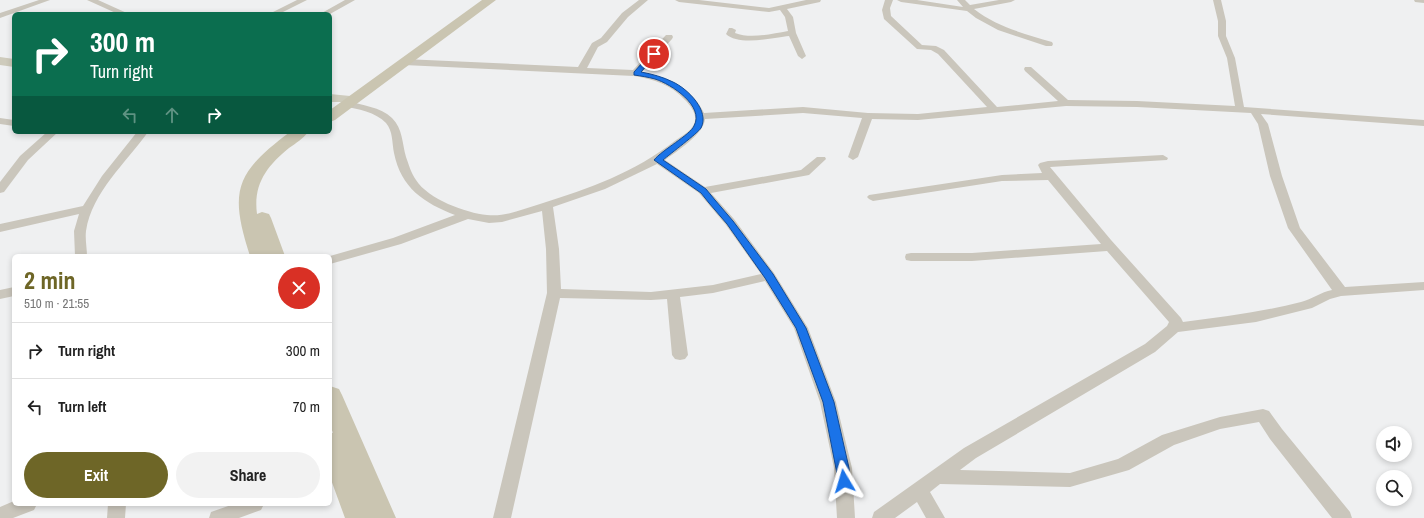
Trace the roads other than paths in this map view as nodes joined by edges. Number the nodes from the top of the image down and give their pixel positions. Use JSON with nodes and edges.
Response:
{"nodes":[{"id":1,"x":46,"y":0,"type":"edge"},
{"id":2,"x":91,"y":0,"type":"edge"},
{"id":3,"x":303,"y":0,"type":"edge"},
{"id":4,"x":351,"y":0,"type":"edge"},
{"id":5,"x":482,"y":0,"type":"edge"},
{"id":6,"x":490,"y":0,"type":"edge"},
{"id":7,"x":644,"y":0,"type":"edge"},
{"id":8,"x":679,"y":0,"type":"edge"},
{"id":9,"x":817,"y":0,"type":"edge"},
{"id":10,"x":889,"y":0,"type":"edge"},
{"id":11,"x":901,"y":0,"type":"edge"},
{"id":12,"x":961,"y":0,"type":"edge"},
{"id":13,"x":1011,"y":0,"type":"edge"},
{"id":14,"x":1217,"y":0,"type":"edge"},
{"id":15,"x":1418,"y":0,"type":"edge"},
{"id":16,"x":1424,"y":1,"type":"edge"},
{"id":17,"x":782,"y":8,"type":"junction"},
{"id":18,"x":968,"y":9,"type":"junction"},
{"id":19,"x":120,"y":12,"type":"edge"},
{"id":20,"x":277,"y":12,"type":"edge"},
{"id":21,"x":328,"y":12,"type":"edge"},
{"id":22,"x":0,"y":16,"type":"edge"},
{"id":23,"x":732,"y":30,"type":"dead end"},
{"id":24,"x":792,"y":33,"type":"junction"},
{"id":25,"x":669,"y":37,"type":"dead end"},
{"id":26,"x":1049,"y":44,"type":"dead end"},
{"id":27,"x":802,"y":56,"type":"dead end"},
{"id":28,"x":0,"y":61,"type":"edge"},
{"id":29,"x":404,"y":62,"type":"junction"},
{"id":30,"x":12,"y":63,"type":"edge"},
{"id":31,"x":1028,"y":69,"type":"dead end"},
{"id":32,"x":581,"y":70,"type":"junction"},
{"id":33,"x":636,"y":73,"type":"junction"},
{"id":34,"x":332,"y":98,"type":"edge"},
{"id":35,"x":346,"y":102,"type":"junction"},
{"id":36,"x":1066,"y":103,"type":"junction"},
{"id":37,"x":332,"y":109,"type":"edge"},
{"id":38,"x":994,"y":109,"type":"junction"},
{"id":39,"x":1240,"y":109,"type":"junction"},
{"id":40,"x":1254,"y":110,"type":"junction"},
{"id":41,"x":332,"y":115,"type":"edge"},
{"id":42,"x":700,"y":116,"type":"junction"},
{"id":43,"x":868,"y":116,"type":"junction"},
{"id":44,"x":0,"y":121,"type":"edge"},
{"id":45,"x":12,"y":123,"type":"edge"},
{"id":46,"x":1424,"y":123,"type":"edge"},
{"id":47,"x":52,"y":134,"type":"edge"},
{"id":48,"x":141,"y":134,"type":"edge"},
{"id":49,"x":297,"y":134,"type":"edge"},
{"id":50,"x":308,"y":134,"type":"edge"},
{"id":51,"x":853,"y":157,"type":"dead end"},
{"id":52,"x":1163,"y":158,"type":"dead end"},
{"id":53,"x":821,"y":159,"type":"dead end"},
{"id":54,"x":658,"y":160,"type":"junction"},
{"id":55,"x":1051,"y":176,"type":"junction"},
{"id":56,"x":0,"y":190,"type":"edge"},
{"id":57,"x":703,"y":191,"type":"junction"},
{"id":58,"x":874,"y":197,"type":"dead end"},
{"id":59,"x":547,"y":206,"type":"junction"},
{"id":60,"x":88,"y":208,"type":"junction"},
{"id":61,"x":466,"y":215,"type":"junction"},
{"id":62,"x":0,"y":228,"type":"edge"},
{"id":63,"x":1109,"y":247,"type":"junction"},
{"id":64,"x":81,"y":254,"type":"edge"},
{"id":65,"x":259,"y":254,"type":"edge"},
{"id":66,"x":274,"y":254,"type":"edge"},
{"id":67,"x":911,"y":257,"type":"dead end"},
{"id":68,"x":332,"y":259,"type":"edge"},
{"id":69,"x":769,"y":276,"type":"junction"},
{"id":70,"x":1424,"y":286,"type":"edge"},
{"id":71,"x":12,"y":292,"type":"edge"},
{"id":72,"x":1341,"y":292,"type":"junction"},
{"id":73,"x":554,"y":293,"type":"junction"},
{"id":74,"x":673,"y":294,"type":"junction"},
{"id":75,"x":0,"y":295,"type":"edge"},
{"id":76,"x":1174,"y":328,"type":"junction"},
{"id":77,"x":680,"y":355,"type":"dead end"},
{"id":78,"x":332,"y":406,"type":"edge"},
{"id":79,"x":332,"y":446,"type":"edge"},
{"id":80,"x":344,"y":470,"type":"edge"},
{"id":81,"x":939,"y":477,"type":"junction"},
{"id":82,"x":919,"y":490,"type":"junction"},
{"id":83,"x":23,"y":506,"type":"edge"},
{"id":84,"x":116,"y":506,"type":"edge"},
{"id":85,"x":250,"y":506,"type":"edge"},
{"id":86,"x":0,"y":515,"type":"edge"},
{"id":87,"x":116,"y":518,"type":"edge"},
{"id":88,"x":218,"y":518,"type":"edge"},
{"id":89,"x":359,"y":518,"type":"edge"},
{"id":90,"x":382,"y":518,"type":"edge"},
{"id":91,"x":502,"y":518,"type":"edge"},
{"id":92,"x":846,"y":518,"type":"edge"},
{"id":93,"x":881,"y":518,"type":"edge"},
{"id":94,"x":936,"y":518,"type":"edge"},
{"id":95,"x":1343,"y":518,"type":"edge"}],
"edges":[{"from":1,"to":22,"type":"street"},
{"from":2,"to":19,"type":"street"},
{"from":3,"to":20,"type":"street"},
{"from":4,"to":21,"type":"street"},
{"from":5,"to":35,"type":"main road"},
{"from":6,"to":29,"type":"main road"},
{"from":7,"to":32,"type":"street"},
{"from":8,"to":17,"type":"street"},
{"from":9,"to":17,"type":"street"},
{"from":10,"to":38,"type":"street"},
{"from":11,"to":18,"type":"street"},
{"from":12,"to":18,"type":"street"},
{"from":13,"to":18,"type":"street"},
{"from":14,"to":39,"type":"street"},
{"from":15,"to":16,"type":"street"},
{"from":17,"to":24,"type":"street"},
{"from":18,"to":26,"type":"street"},
{"from":23,"to":24,"type":"street"},
{"from":24,"to":27,"type":"street"},
{"from":25,"to":33,"type":"street"},
{"from":28,"to":30,"type":"street"},
{"from":29,"to":32,"type":"street"},
{"from":29,"to":35,"type":"main road"},
{"from":31,"to":36,"type":"street"},
{"from":32,"to":33,"type":"street"},
{"from":33,"to":42,"type":"street"},
{"from":34,"to":35,"type":"street"},
{"from":35,"to":37,"type":"main road"},
{"from":35,"to":41,"type":"main road"},
{"from":35,"to":61,"type":"street"},
{"from":36,"to":38,"type":"street"},
{"from":36,"to":39,"type":"street"},
{"from":38,"to":43,"type":"street"},
{"from":39,"to":40,"type":"street"},
{"from":40,"to":46,"type":"street"},
{"from":40,"to":72,"type":"street"},
{"from":42,"to":43,"type":"street"},
{"from":42,"to":54,"type":"street"},
{"from":43,"to":51,"type":"street"},
{"from":44,"to":45,"type":"street"},
{"from":47,"to":56,"type":"street"},
{"from":48,"to":60,"type":"street"},
{"from":49,"to":65,"type":"main road"},
{"from":50,"to":66,"type":"main road"},
{"from":52,"to":55,"type":"street"},
{"from":53,"to":57,"type":"street"},
{"from":54,"to":57,"type":"street"},
{"from":54,"to":59,"type":"street"},
{"from":55,"to":58,"type":"street"},
{"from":55,"to":63,"type":"street"},
{"from":57,"to":69,"type":"street"},
{"from":59,"to":61,"type":"street"},
{"from":59,"to":73,"type":"street"},
{"from":60,"to":62,"type":"street"},
{"from":60,"to":64,"type":"street"},
{"from":61,"to":68,"type":"street"},
{"from":63,"to":67,"type":"street"},
{"from":63,"to":76,"type":"street"},
{"from":69,"to":74,"type":"street"},
{"from":69,"to":92,"type":"street"},
{"from":70,"to":72,"type":"street"},
{"from":71,"to":75,"type":"street"},
{"from":72,"to":76,"type":"street"},
{"from":73,"to":74,"type":"street"},
{"from":73,"to":91,"type":"street"},
{"from":74,"to":77,"type":"street"},
{"from":76,"to":81,"type":"street"},
{"from":78,"to":80,"type":"main road"},
{"from":79,"to":80,"type":"main road"},
{"from":80,"to":89,"type":"main road"},
{"from":80,"to":90,"type":"main road"},
{"from":81,"to":82,"type":"street"},
{"from":81,"to":95,"type":"street"},
{"from":82,"to":93,"type":"street"},
{"from":82,"to":94,"type":"street"},
{"from":83,"to":86,"type":"street"},
{"from":84,"to":87,"type":"street"},
{"from":85,"to":88,"type":"street"}]}
